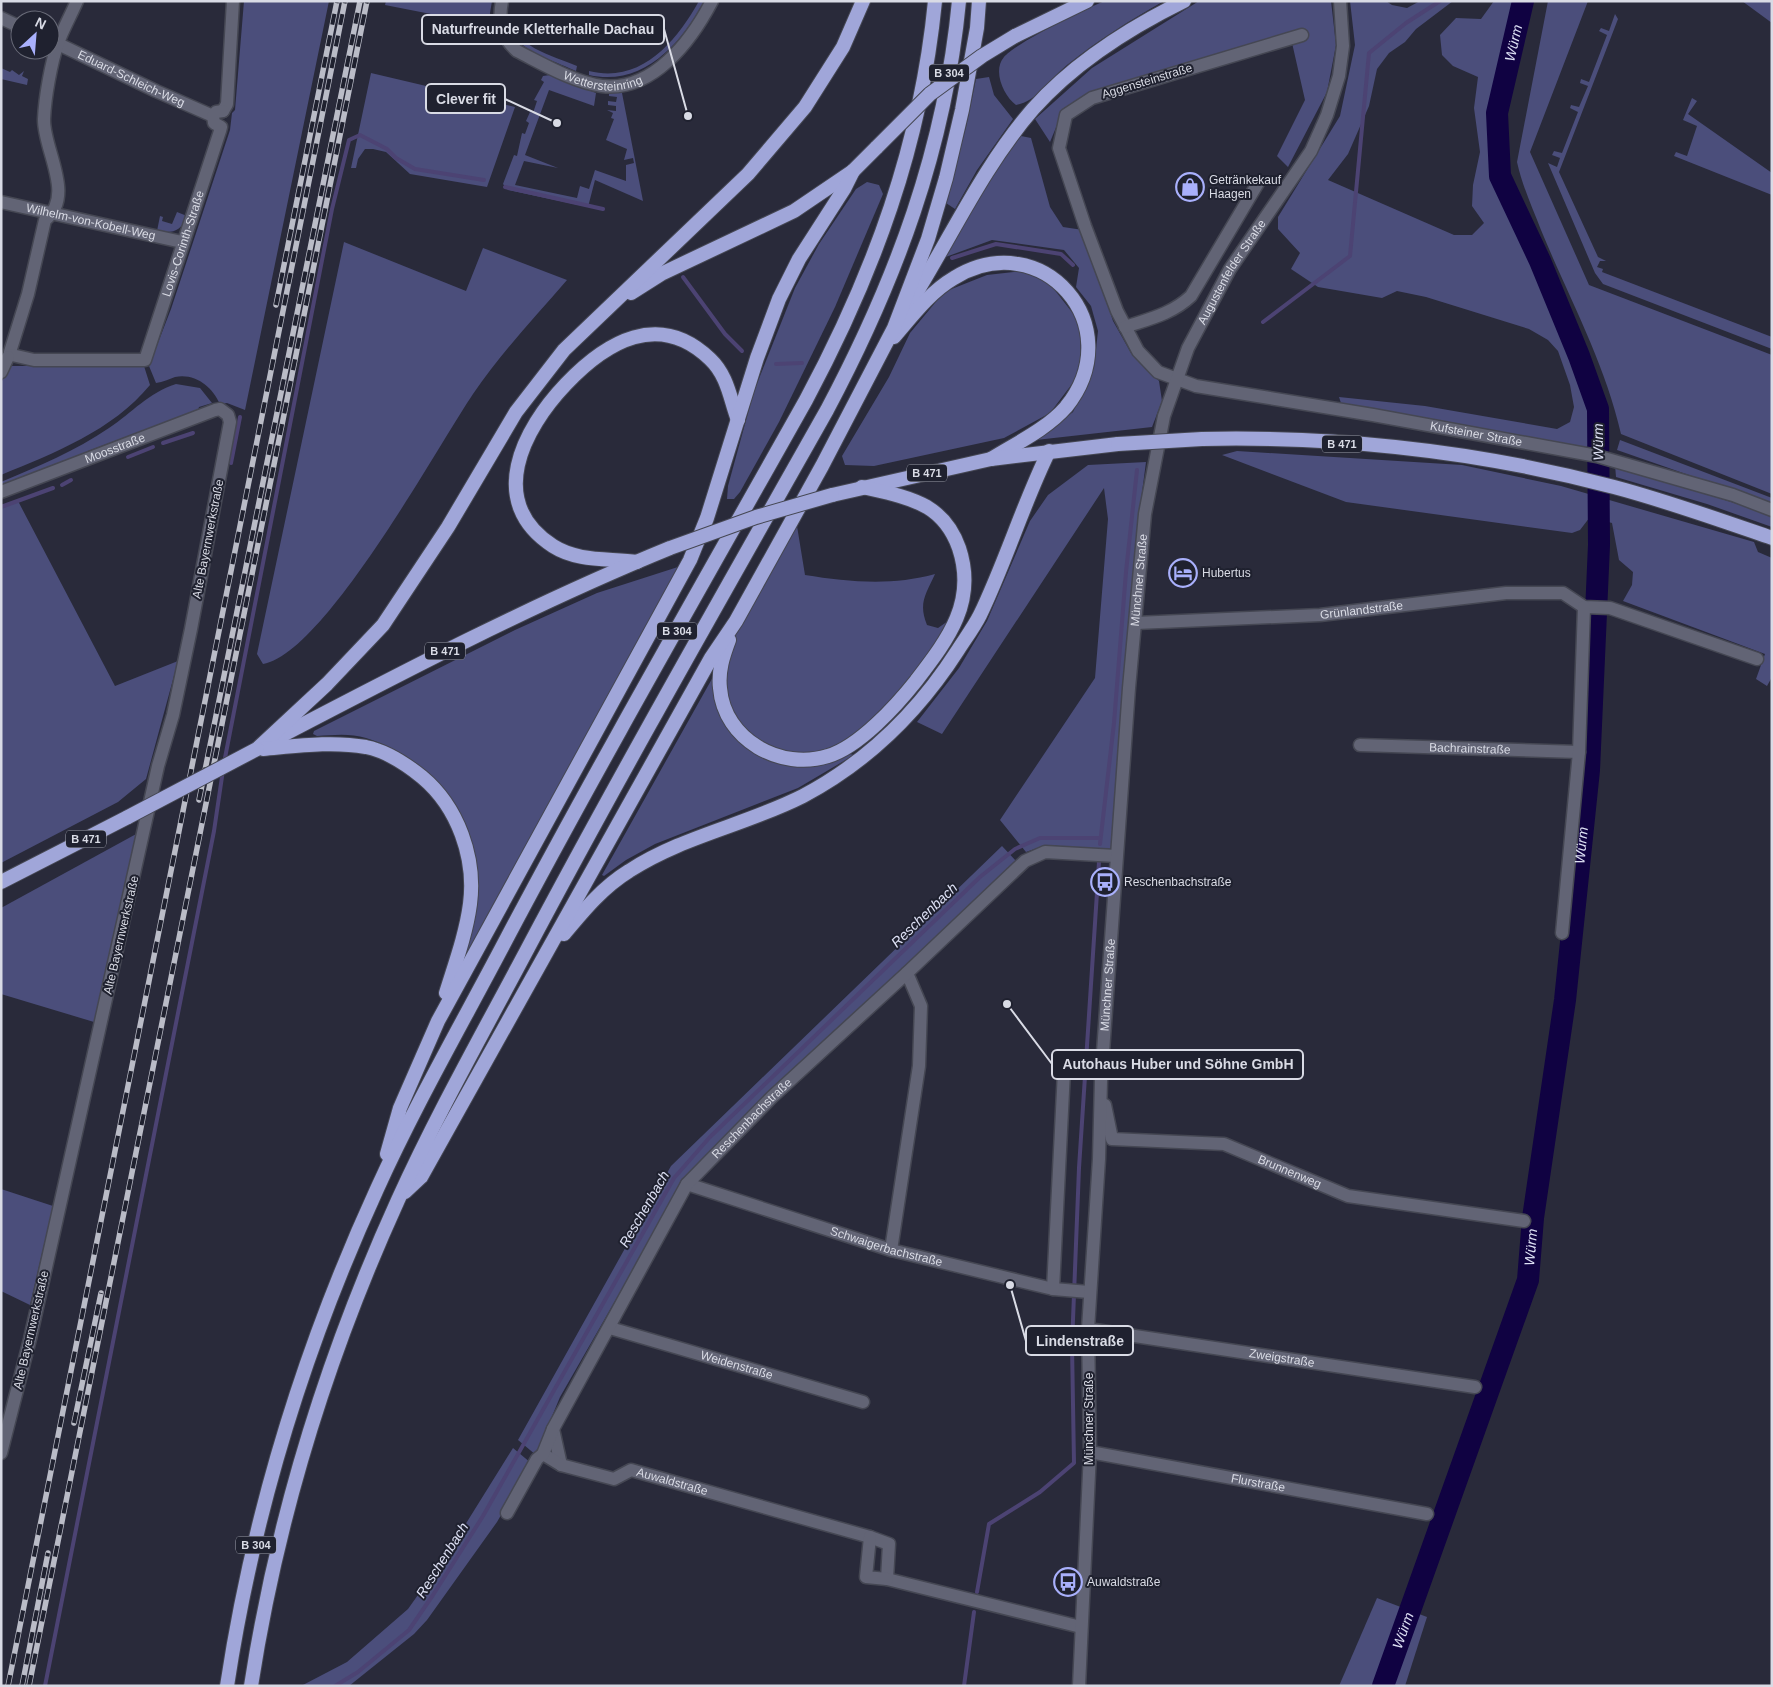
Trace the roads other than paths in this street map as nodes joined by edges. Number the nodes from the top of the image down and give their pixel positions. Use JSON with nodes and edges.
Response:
{"nodes":[{"id":1,"x":78,"y":1,"type":"edge"},
{"id":2,"x":233,"y":1,"type":"edge"},
{"id":3,"x":502,"y":1,"type":"edge"},
{"id":4,"x":712,"y":1,"type":"edge"},
{"id":5,"x":863,"y":1,"type":"edge"},
{"id":6,"x":935,"y":1,"type":"edge"},
{"id":7,"x":959,"y":1,"type":"edge"},
{"id":8,"x":979,"y":1,"type":"edge"},
{"id":9,"x":1087,"y":1,"type":"edge"},
{"id":10,"x":1184,"y":1,"type":"edge"},
{"id":11,"x":1340,"y":1,"type":"edge"},
{"id":12,"x":60,"y":32,"type":"edge"},
{"id":13,"x":1302,"y":35,"type":"dead end"},
{"id":14,"x":60,"y":45,"type":"edge"},
{"id":15,"x":52,"y":60,"type":"edge"},
{"id":16,"x":218,"y":114,"type":"junction"},
{"id":17,"x":853,"y":171,"type":"junction"},
{"id":18,"x":1258,"y":183,"type":"dead end"},
{"id":19,"x":1,"y":202,"type":"edge"},
{"id":20,"x":52,"y":214,"type":"junction"},
{"id":21,"x":182,"y":242,"type":"junction"},
{"id":22,"x":605,"y":309,"type":"junction"},
{"id":23,"x":1124,"y":327,"type":"junction"},
{"id":24,"x":894,"y":328,"type":"junction"},
{"id":25,"x":886,"y":347,"type":"junction"},
{"id":26,"x":8,"y":354,"type":"edge"},
{"id":27,"x":1,"y":372,"type":"edge"},
{"id":28,"x":1176,"y":378,"type":"junction"},
{"id":29,"x":228,"y":415,"type":"joint"},
{"id":30,"x":738,"y":420,"type":"junction"},
{"id":31,"x":1049,"y":451,"type":"junction"},
{"id":32,"x":991,"y":459,"type":"junction"},
{"id":33,"x":862,"y":486,"type":"junction"},
{"id":34,"x":1,"y":492,"type":"edge"},
{"id":35,"x":1772,"y":510,"type":"edge"},
{"id":36,"x":1772,"y":538,"type":"edge"},
{"id":37,"x":638,"y":562,"type":"junction"},
{"id":38,"x":1584,"y":607,"type":"junction"},
{"id":39,"x":736,"y":621,"type":"junction"},
{"id":40,"x":1136,"y":623,"type":"junction"},
{"id":41,"x":1757,"y":659,"type":"dead end"},
{"id":42,"x":1360,"y":745,"type":"dead end"},
{"id":43,"x":257,"y":749,"type":"junction"},
{"id":44,"x":1579,"y":752,"type":"junction"},
{"id":45,"x":1116,"y":856,"type":"junction"},
{"id":46,"x":1,"y":882,"type":"edge"},
{"id":47,"x":1562,"y":933,"type":"dead end"},
{"id":48,"x":545,"y":957,"type":"junction"},
{"id":49,"x":907,"y":973,"type":"junction"},
{"id":50,"x":438,"y":1021,"type":"junction"},
{"id":51,"x":1064,"y":1071,"type":"dead end"},
{"id":52,"x":1101,"y":1080,"type":"junction"},
{"id":53,"x":687,"y":1184,"type":"junction"},
{"id":54,"x":377,"y":1188,"type":"junction"},
{"id":55,"x":399,"y":1198,"type":"junction"},
{"id":56,"x":1524,"y":1221,"type":"dead end"},
{"id":57,"x":891,"y":1250,"type":"junction"},
{"id":58,"x":1053,"y":1290,"type":"junction"},
{"id":59,"x":1090,"y":1292,"type":"junction"},
{"id":60,"x":610,"y":1328,"type":"junction"},
{"id":61,"x":1088,"y":1329,"type":"junction"},
{"id":62,"x":1475,"y":1386,"type":"dead end"},
{"id":63,"x":864,"y":1402,"type":"dead end"},
{"id":64,"x":553,"y":1429,"type":"junction"},
{"id":65,"x":1090,"y":1452,"type":"junction"},
{"id":66,"x":1,"y":1453,"type":"edge"},
{"id":67,"x":543,"y":1454,"type":"junction"},
{"id":68,"x":561,"y":1465,"type":"junction"},
{"id":69,"x":507,"y":1514,"type":"dead end"},
{"id":70,"x":1427,"y":1514,"type":"dead end"},
{"id":71,"x":870,"y":1537,"type":"junction"},
{"id":72,"x":887,"y":1579,"type":"junction"},
{"id":73,"x":1081,"y":1627,"type":"junction"},
{"id":74,"x":228,"y":1686,"type":"edge"},
{"id":75,"x":252,"y":1686,"type":"edge"},
{"id":76,"x":1079,"y":1686,"type":"edge"}],
"edges":[{"from":1,"to":12,"type":"street"},
{"from":2,"to":16,"type":"street"},
{"from":3,"to":4,"type":"street","name":"Wettersteinring"},
{"from":5,"to":22,"type":"highway"},
{"from":6,"to":54,"type":"highway","number":"B 304"},
{"from":7,"to":55,"type":"highway","number":"B 304"},
{"from":8,"to":24,"type":"highway"},
{"from":9,"to":17,"type":"highway","bridge":true},
{"from":10,"to":24,"type":"highway"},
{"from":11,"to":28,"type":"street","name":"Augustenfelder Straße"},
{"from":13,"to":23,"type":"street","name":"Aggensteinstraße"},
{"from":14,"to":16,"type":"street","name":"Eduard-Schleich-Weg"},
{"from":15,"to":20,"type":"street"},
{"from":16,"to":21,"type":"street","name":"Lovis-Corinth-Straße"},
{"from":17,"to":22,"type":"highway"},
{"from":17,"to":30,"type":"highway"},
{"from":18,"to":23,"type":"street"},
{"from":19,"to":20,"type":"street","name":"Wilhelm-von-Kobell-Weg"},
{"from":20,"to":21,"type":"street","name":"Wilhelm-von-Kobell-Weg"},
{"from":20,"to":26,"type":"street"},
{"from":21,"to":26,"type":"street","name":"Lovis-Corinth-Straße"},
{"from":22,"to":43,"type":"highway"},
{"from":23,"to":28,"type":"street","name":"Aggensteinstraße"},
{"from":24,"to":25,"type":"highway"},
{"from":25,"to":32,"type":"highway"},
{"from":25,"to":39,"type":"highway"},
{"from":26,"to":27,"type":"street"},
{"from":28,"to":35,"type":"street","name":"Kufsteiner Straße"},
{"from":28,"to":40,"type":"street","name":"Münchner Straße"},
{"from":29,"to":34,"type":"street","name":"Moosstraße"},
{"from":29,"to":66,"type":"street","name":"Alte Bayernwerkstraße"},
{"from":30,"to":37,"type":"highway"},
{"from":30,"to":50,"type":"highway"},
{"from":31,"to":32,"type":"highway","number":"B 471"},
{"from":31,"to":36,"type":"highway","number":"B 471","bridge":true},
{"from":31,"to":48,"type":"highway"},
{"from":32,"to":33,"type":"highway","number":"B 471"},
{"from":33,"to":37,"type":"highway","number":"B 471","bridge":true},
{"from":33,"to":39,"type":"highway"},
{"from":37,"to":43,"type":"highway","number":"B 471"},
{"from":38,"to":40,"type":"street","name":"Grünlandstraße"},
{"from":38,"to":41,"type":"street"},
{"from":38,"to":44,"type":"street"},
{"from":39,"to":48,"type":"highway"},
{"from":40,"to":45,"type":"street","name":"Münchner Straße"},
{"from":42,"to":44,"type":"street","name":"Bachrainstraße"},
{"from":43,"to":46,"type":"highway","number":"B 471","bridge":true},
{"from":43,"to":50,"type":"highway"},
{"from":44,"to":47,"type":"street"},
{"from":45,"to":49,"type":"street","name":"Reschenbachstraße"},
{"from":45,"to":52,"type":"street","name":"Münchner Straße"},
{"from":48,"to":55,"type":"highway"},
{"from":49,"to":53,"type":"street","name":"Reschenbachstraße"},
{"from":49,"to":57,"type":"street"},
{"from":50,"to":54,"type":"highway"},
{"from":51,"to":58,"type":"street"},
{"from":52,"to":56,"type":"street","name":"Brunnenweg"},
{"from":52,"to":59,"type":"street","name":"Münchner Straße"},
{"from":53,"to":57,"type":"street","name":"Schwaigerbachstraße"},
{"from":53,"to":60,"type":"street","name":"Reschenbachstraße"},
{"from":54,"to":74,"type":"highway","number":"B 304"},
{"from":55,"to":75,"type":"highway","number":"B 304"},
{"from":57,"to":58,"type":"street","name":"Schwaigerbachstraße"},
{"from":58,"to":59,"type":"street","name":"Schwaigerbachstraße"},
{"from":59,"to":61,"type":"street","name":"Münchner Straße"},
{"from":60,"to":63,"type":"street","name":"Weidenstraße"},
{"from":60,"to":64,"type":"street","name":"Reschenbachstraße"},
{"from":61,"to":62,"type":"street","name":"Zweigstraße"},
{"from":61,"to":65,"type":"street","name":"Münchner Straße"},
{"from":64,"to":67,"type":"street","name":"Reschenbachstraße"},
{"from":64,"to":68,"type":"street"},
{"from":65,"to":70,"type":"street","name":"Flurstraße"},
{"from":65,"to":73,"type":"street","name":"Münchner Straße"},
{"from":67,"to":68,"type":"street","name":"Auwaldstraße"},
{"from":67,"to":69,"type":"street","name":"Reschenbachstraße"},
{"from":68,"to":71,"type":"street","name":"Auwaldstraße"},
{"from":71,"to":72,"type":"street","name":"Auwaldstraße"},
{"from":71,"to":72,"type":"street"},
{"from":72,"to":73,"type":"street"},
{"from":73,"to":76,"type":"street","name":"Münchner Straße"}]}
